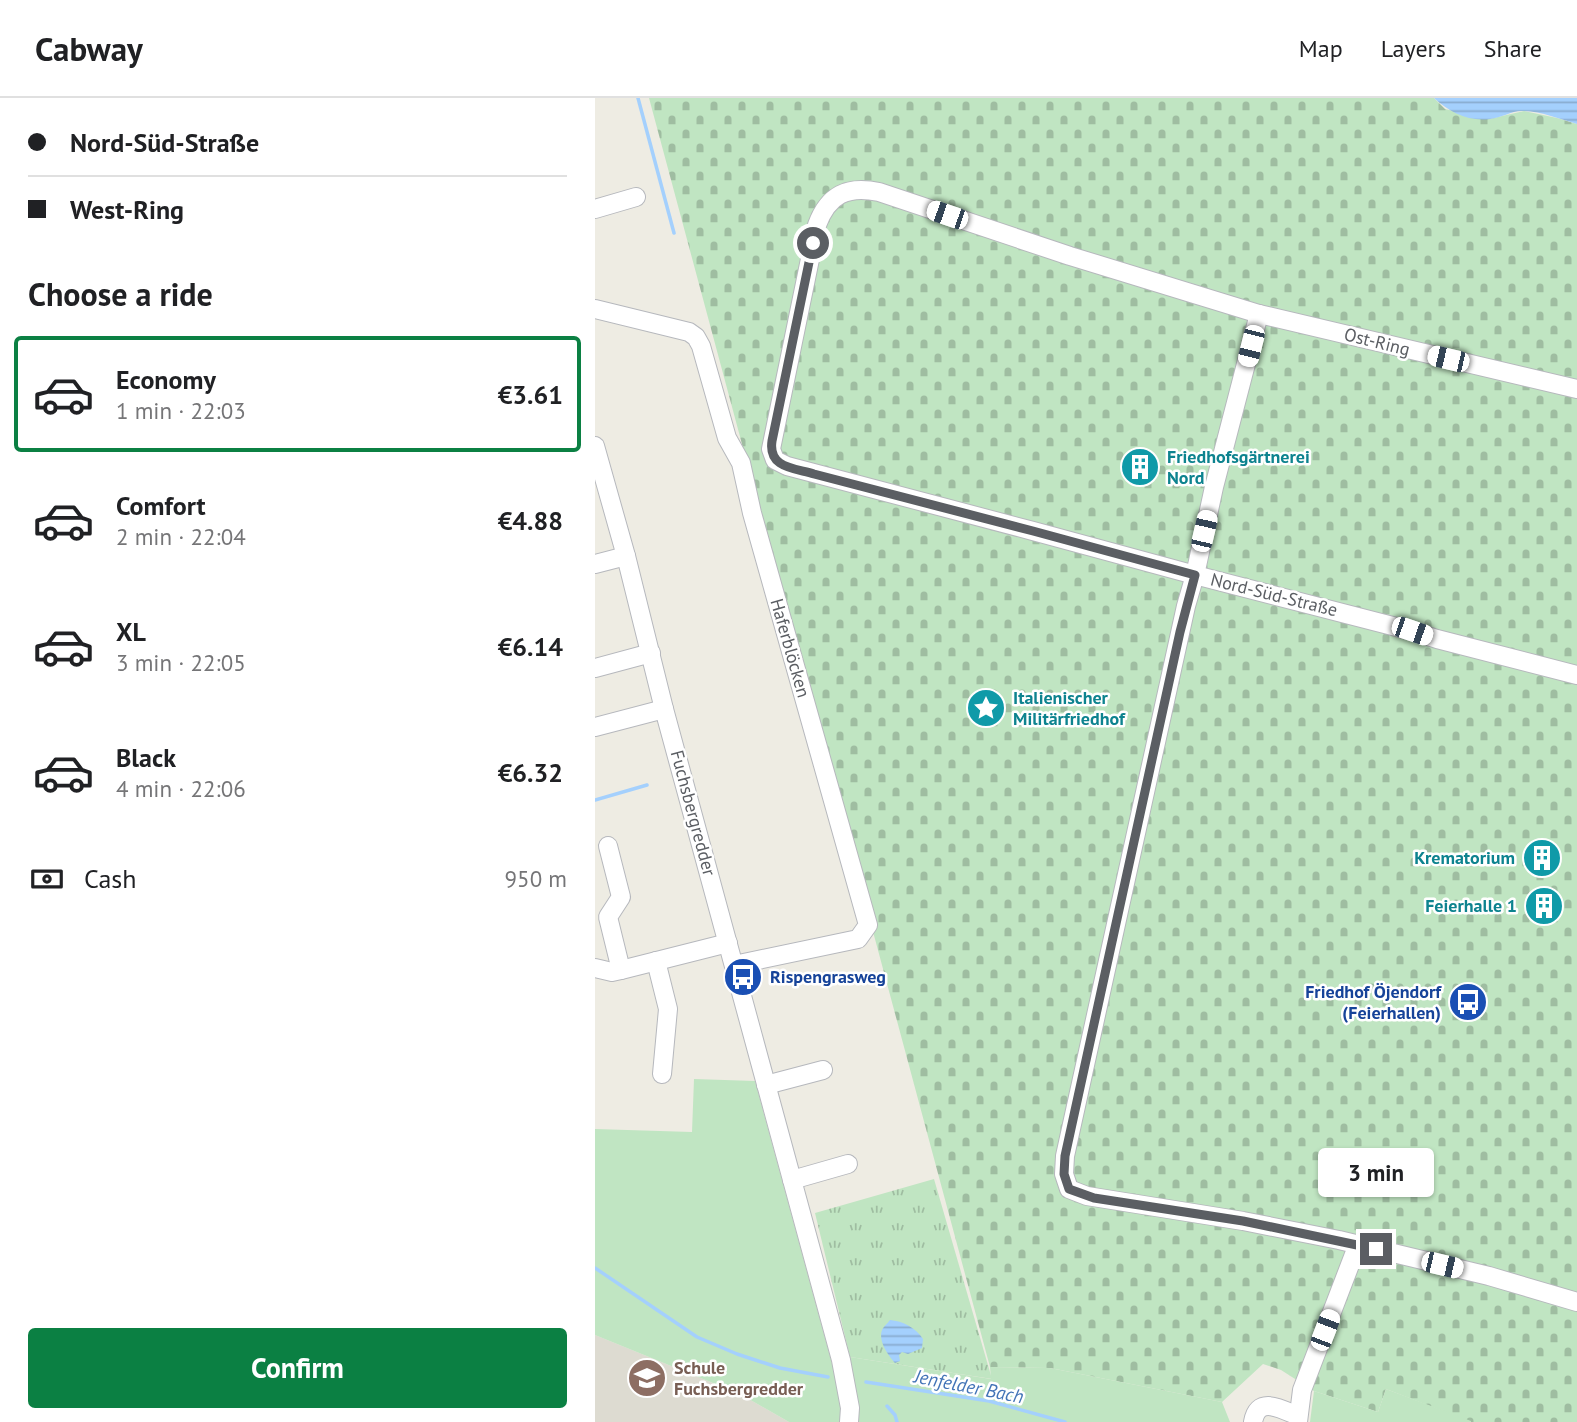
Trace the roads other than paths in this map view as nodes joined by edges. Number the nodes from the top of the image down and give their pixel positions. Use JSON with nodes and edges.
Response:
{"nodes":[{"id":1,"x":636,"y":197,"type":"dead end"},
{"id":2,"x":595,"y":209,"type":"edge"},
{"id":3,"x":595,"y":309,"type":"edge"},
{"id":4,"x":1259,"y":314,"type":"junction"},
{"id":5,"x":1577,"y":390,"type":"edge"},
{"id":6,"x":595,"y":446,"type":"edge"},
{"id":7,"x":626,"y":556,"type":"junction"},
{"id":8,"x":595,"y":564,"type":"edge"},
{"id":9,"x":1195,"y":575,"type":"junction"},
{"id":10,"x":651,"y":653,"type":"junction"},
{"id":11,"x":595,"y":668,"type":"edge"},
{"id":12,"x":1577,"y":675,"type":"edge"},
{"id":13,"x":664,"y":709,"type":"junction"},
{"id":14,"x":595,"y":727,"type":"edge"},
{"id":15,"x":608,"y":846,"type":"dead end"},
{"id":16,"x":728,"y":943,"type":"junction"},
{"id":17,"x":656,"y":961,"type":"junction"},
{"id":18,"x":734,"y":965,"type":"junction"},
{"id":19,"x":595,"y":968,"type":"edge"},
{"id":20,"x":621,"y":971,"type":"junction"},
{"id":21,"x":823,"y":1070,"type":"dead end"},
{"id":22,"x":661,"y":1074,"type":"dead end"},
{"id":23,"x":766,"y":1085,"type":"junction"},
{"id":24,"x":848,"y":1164,"type":"dead end"},
{"id":25,"x":792,"y":1180,"type":"junction"},
{"id":26,"x":1358,"y":1244,"type":"junction"},
{"id":27,"x":1577,"y":1302,"type":"edge"},
{"id":28,"x":1298,"y":1419,"type":"edge"},
{"id":29,"x":849,"y":1422,"type":"edge"},
{"id":30,"x":1253,"y":1422,"type":"edge"}],
"edges":[{"from":1,"to":2,"type":"street"},
{"from":3,"to":18,"type":"street","name":"Haferblöcken"},
{"from":4,"to":5,"type":"street","name":"Ost-Ring"},
{"from":4,"to":9,"type":"street"},
{"from":4,"to":9,"type":"street","name":"Nord-Süd-Straße"},
{"from":6,"to":7,"type":"street","name":"Fuchsbergredder"},
{"from":7,"to":8,"type":"street"},
{"from":7,"to":10,"type":"street","name":"Fuchsbergredder"},
{"from":9,"to":12,"type":"street","name":"Nord-Süd-Straße"},
{"from":9,"to":26,"type":"street"},
{"from":10,"to":11,"type":"street"},
{"from":10,"to":13,"type":"street","name":"Fuchsbergredder"},
{"from":13,"to":14,"type":"street"},
{"from":13,"to":16,"type":"street","name":"Fuchsbergredder"},
{"from":15,"to":20,"type":"street"},
{"from":16,"to":17,"type":"street"},
{"from":16,"to":18,"type":"street","name":"Fuchsbergredder"},
{"from":17,"to":20,"type":"street"},
{"from":17,"to":22,"type":"street"},
{"from":18,"to":23,"type":"street","name":"Fuchsbergredder"},
{"from":19,"to":20,"type":"street"},
{"from":21,"to":23,"type":"street"},
{"from":23,"to":25,"type":"street","name":"Fuchsbergredder"},
{"from":24,"to":25,"type":"street"},
{"from":25,"to":29,"type":"street","name":"Fuchsbergredder"},
{"from":26,"to":27,"type":"street"},
{"from":26,"to":28,"type":"street"},
{"from":28,"to":30,"type":"street"}]}
